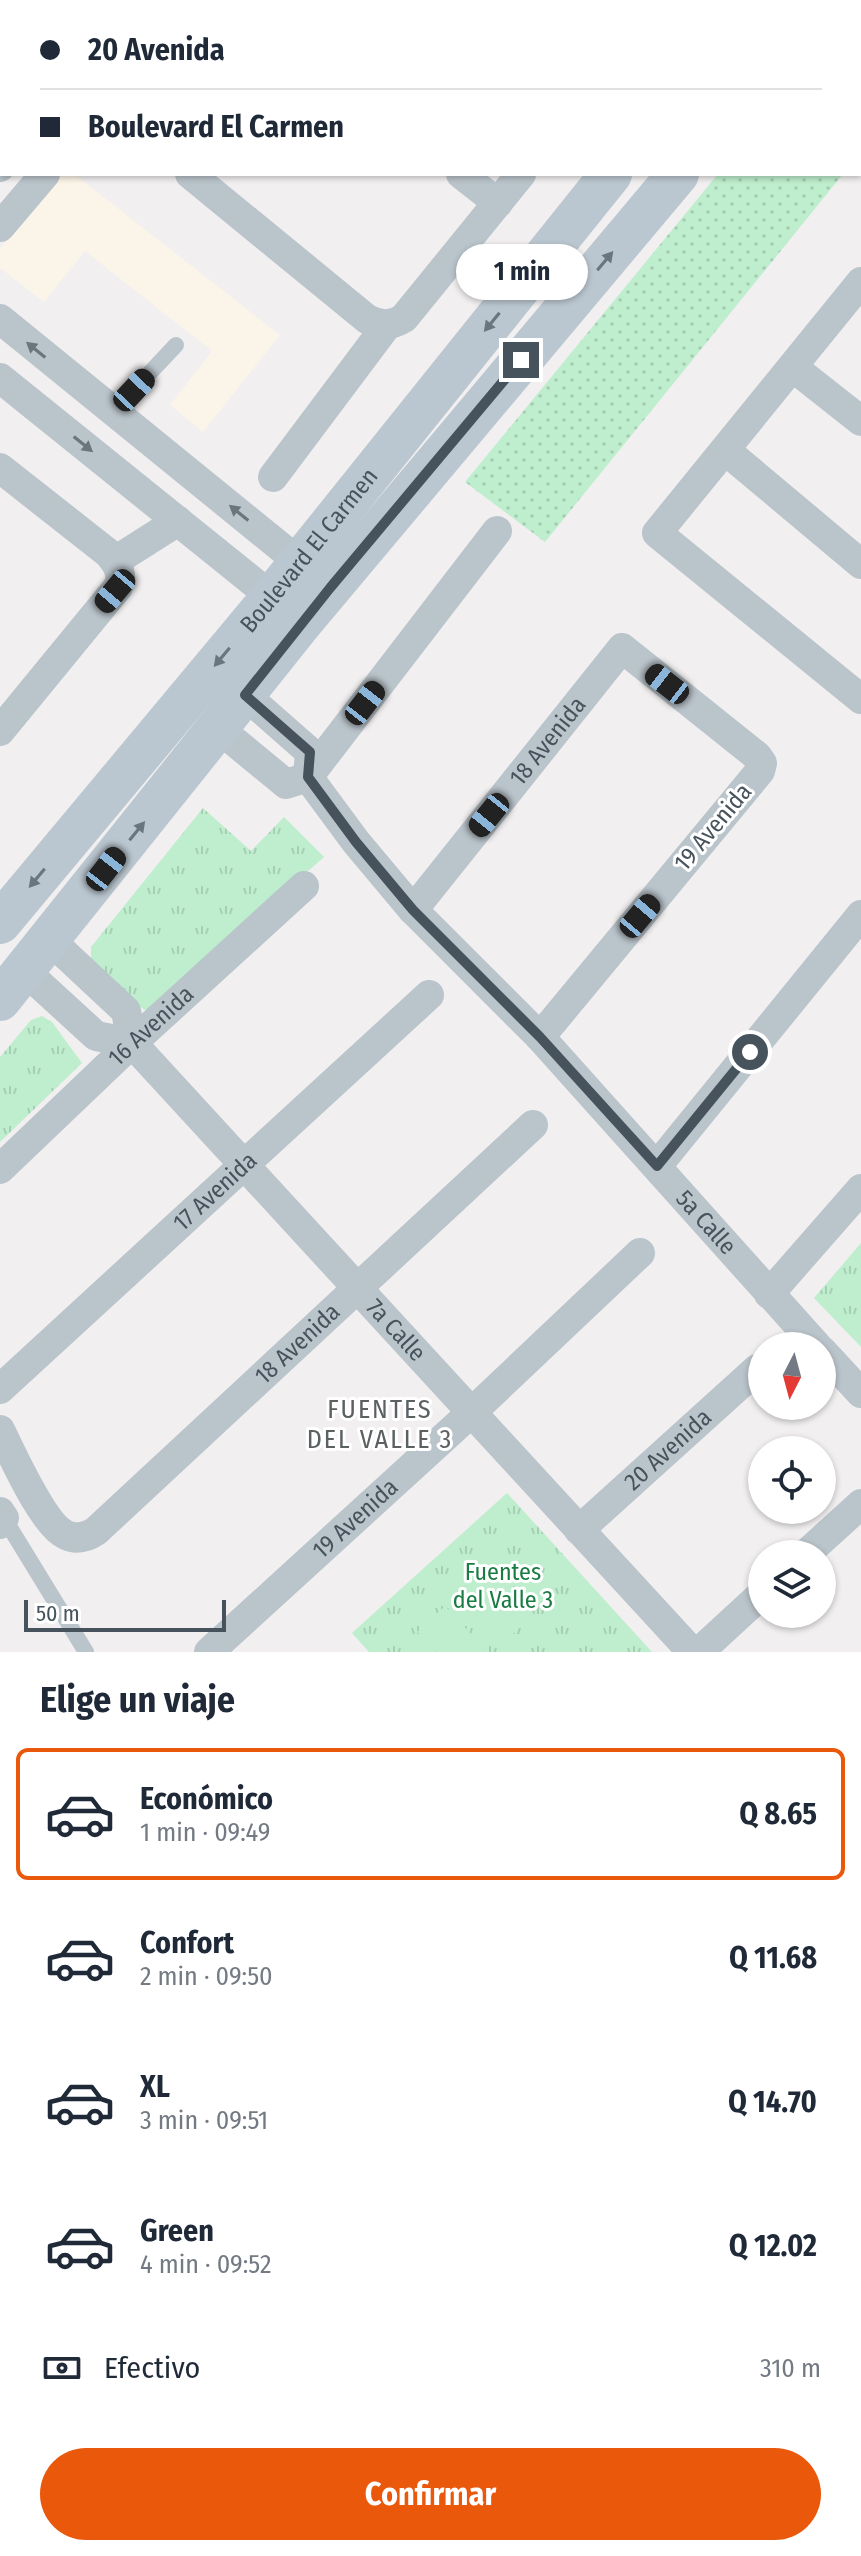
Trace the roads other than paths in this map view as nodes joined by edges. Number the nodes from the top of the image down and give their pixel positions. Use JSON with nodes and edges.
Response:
{"nodes":[{"id":1,"x":43,"y":176,"type":"edge"},
{"id":2,"x":192,"y":176,"type":"edge"},
{"id":3,"x":464,"y":176,"type":"edge"},
{"id":4,"x":519,"y":176,"type":"edge"},
{"id":5,"x":609,"y":176,"type":"edge"},
{"id":6,"x":676,"y":176,"type":"edge"},
{"id":7,"x":498,"y":203,"type":"junction"},
{"id":8,"x":0,"y":227,"type":"edge"},
{"id":9,"x":861,"y":282,"type":"edge"},
{"id":10,"x":0,"y":319,"type":"edge"},
{"id":11,"x":387,"y":325,"type":"junction"},
{"id":12,"x":176,"y":345,"type":"dead end"},
{"id":13,"x":794,"y":368,"type":"junction"},
{"id":14,"x":449,"y":375,"type":"junction"},
{"id":15,"x":0,"y":378,"type":"edge"},
{"id":16,"x":482,"y":407,"type":"junction"},
{"id":17,"x":113,"y":412,"type":"junction"},
{"id":18,"x":861,"y":421,"type":"edge"},
{"id":19,"x":725,"y":450,"type":"junction"},
{"id":20,"x":0,"y":468,"type":"edge"},
{"id":21,"x":273,"y":477,"type":"dead end"},
{"id":22,"x":178,"y":521,"type":"junction"},
{"id":23,"x":497,"y":531,"type":"dead end"},
{"id":24,"x":115,"y":561,"type":"junction"},
{"id":25,"x":299,"y":562,"type":"junction"},
{"id":26,"x":861,"y":564,"type":"edge"},
{"id":27,"x":272,"y":597,"type":"junction"},
{"id":28,"x":11,"y":695,"type":"edge"},
{"id":29,"x":245,"y":695,"type":"junction"},
{"id":30,"x":861,"y":699,"type":"edge"},
{"id":31,"x":218,"y":728,"type":"junction"},
{"id":32,"x":0,"y":731,"type":"edge"},
{"id":33,"x":762,"y":763,"type":"joint"},
{"id":34,"x":308,"y":777,"type":"junction"},
{"id":35,"x":304,"y":886,"type":"dead end"},
{"id":36,"x":413,"y":910,"type":"junction"},
{"id":37,"x":861,"y":915,"type":"edge"},
{"id":38,"x":0,"y":923,"type":"edge"},
{"id":39,"x":25,"y":970,"type":"edge"},
{"id":40,"x":429,"y":995,"type":"dead end"},
{"id":41,"x":540,"y":1037,"type":"junction"},
{"id":42,"x":132,"y":1043,"type":"junction"},
{"id":43,"x":533,"y":1125,"type":"dead end"},
{"id":44,"x":245,"y":1166,"type":"junction"},
{"id":45,"x":657,"y":1166,"type":"junction"},
{"id":46,"x":0,"y":1169,"type":"edge"},
{"id":47,"x":861,"y":1189,"type":"edge"},
{"id":48,"x":640,"y":1253,"type":"dead end"},
{"id":49,"x":358,"y":1289,"type":"junction"},
{"id":50,"x":769,"y":1294,"type":"junction"},
{"id":51,"x":804,"y":1332,"type":"edge"},
{"id":52,"x":836,"y":1366,"type":"edge"},
{"id":53,"x":748,"y":1377,"type":"edge"},
{"id":54,"x":0,"y":1389,"type":"edge"},
{"id":55,"x":861,"y":1393,"type":"edge"},
{"id":56,"x":472,"y":1412,"type":"junction"},
{"id":57,"x":0,"y":1430,"type":"edge"},
{"id":58,"x":861,"y":1504,"type":"edge"},
{"id":59,"x":1,"y":1518,"type":"edge"},
{"id":60,"x":579,"y":1530,"type":"junction"},
{"id":61,"x":821,"y":1540,"type":"edge"},
{"id":62,"x":748,"y":1607,"type":"edge"},
{"id":63,"x":86,"y":1652,"type":"edge"},
{"id":64,"x":209,"y":1652,"type":"edge"},
{"id":65,"x":692,"y":1652,"type":"edge"},
{"id":66,"x":699,"y":1652,"type":"edge"}],
"edges":[{"from":1,"to":8,"type":"street"},
{"from":2,"to":11,"type":"street"},
{"from":3,"to":7,"type":"street"},
{"from":4,"to":7,"type":"street"},
{"from":5,"to":14,"type":"main road","name":"Boulevard El Carmen","one_way":true},
{"from":16,"to":6,"type":"main road","name":"Boulevard El Carmen","one_way":true},
{"from":7,"to":11,"type":"street"},
{"from":9,"to":13,"type":"street"},
{"from":17,"to":10,"type":"street","one_way":true},
{"from":11,"to":21,"type":"street"},
{"from":12,"to":17,"type":"lane"},
{"from":13,"to":18,"type":"street"},
{"from":13,"to":19,"type":"street"},
{"from":14,"to":16,"type":"main road"},
{"from":14,"to":25,"type":"main road","name":"Boulevard El Carmen"},
{"from":15,"to":22,"type":"street","one_way":true},
{"from":16,"to":29,"type":"main road","name":"Boulevard El Carmen"},
{"from":25,"to":17,"type":"street","one_way":true},
{"from":19,"to":26,"type":"street"},
{"from":19,"to":30,"type":"street"},
{"from":20,"to":24,"type":"street"},
{"from":22,"to":24,"type":"street"},
{"from":22,"to":27,"type":"street"},
{"from":23,"to":34,"type":"street"},
{"from":24,"to":28,"type":"street"},
{"from":25,"to":27,"type":"main road","name":"Boulevard El Carmen"},
{"from":27,"to":38,"type":"main road","name":"Boulevard El Carmen","one_way":true},
{"from":28,"to":32,"type":"street"},
{"from":29,"to":31,"type":"main road","name":"Boulevard El Carmen"},
{"from":29,"to":34,"type":"street"},
{"from":31,"to":34,"type":"street"},
{"from":39,"to":31,"type":"main road","name":"Boulevard El Carmen","one_way":true},
{"from":33,"to":36,"type":"street","name":"18 Avenida"},
{"from":33,"to":41,"type":"street","name":"19 Avenida"},
{"from":34,"to":36,"type":"street","name":"5a Calle"},
{"from":35,"to":42,"type":"street","name":"16 Avenida"},
{"from":36,"to":41,"type":"street","name":"5a Calle"},
{"from":37,"to":45,"type":"street"},
{"from":39,"to":42,"type":"street"},
{"from":39,"to":42,"type":"street"},
{"from":40,"to":44,"type":"street","name":"17 Avenida"},
{"from":41,"to":45,"type":"street","name":"5a Calle"},
{"from":42,"to":44,"type":"street","name":"7a Calle"},
{"from":42,"to":46,"type":"street","name":"16 Avenida"},
{"from":43,"to":49,"type":"street","name":"18 Avenida"},
{"from":44,"to":49,"type":"street","name":"7a Calle"},
{"from":44,"to":54,"type":"street","name":"17 Avenida"},
{"from":45,"to":50,"type":"street","name":"5a Calle"},
{"from":47,"to":50,"type":"street"},
{"from":48,"to":56,"type":"street","name":"19 Avenida"},
{"from":49,"to":56,"type":"street","name":"7a Calle"},
{"from":49,"to":57,"type":"street","name":"18 Avenida"},
{"from":50,"to":51,"type":"street","name":"5a Calle"},
{"from":52,"to":55,"type":"street"},
{"from":53,"to":60,"type":"street","name":"20 Avenida"},
{"from":56,"to":60,"type":"street","name":"7a Calle"},
{"from":56,"to":64,"type":"street","name":"19 Avenida"},
{"from":58,"to":61,"type":"street"},
{"from":59,"to":63,"type":"lane"},
{"from":60,"to":65,"type":"street","name":"7a Calle"},
{"from":62,"to":66,"type":"street"}]}
